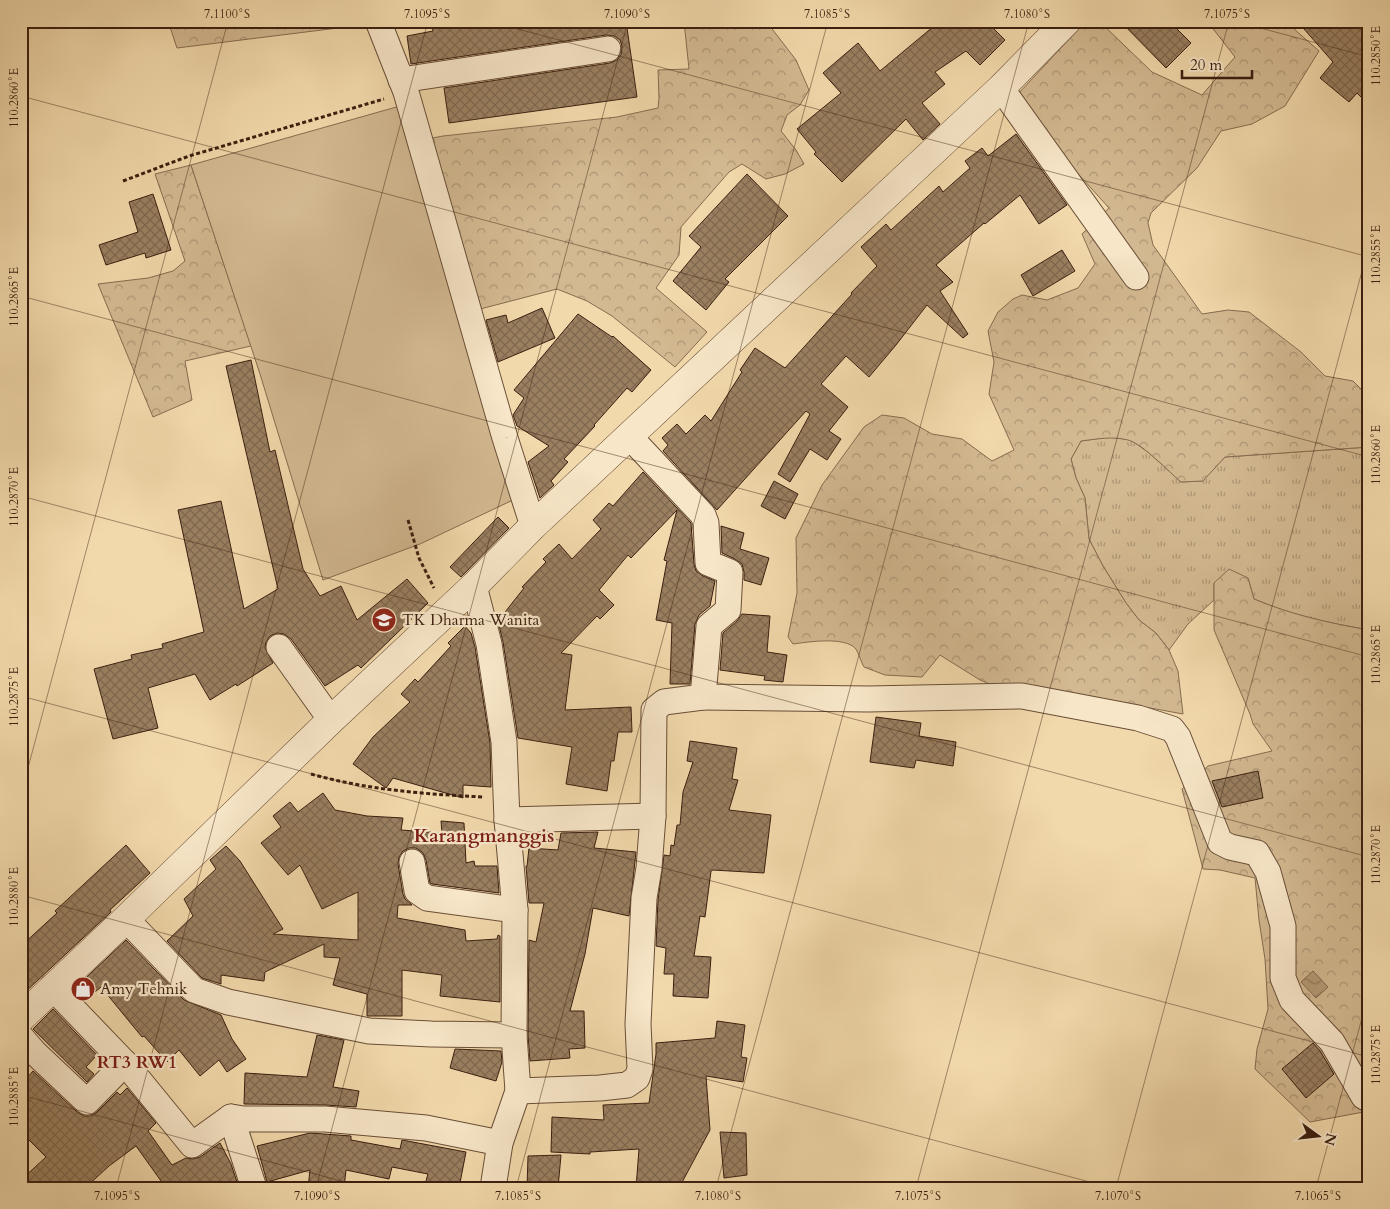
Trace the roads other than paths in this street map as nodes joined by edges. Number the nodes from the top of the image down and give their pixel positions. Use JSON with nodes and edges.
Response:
{"nodes":[{"id":1,"x":378,"y":21,"type":"edge"},
{"id":2,"x":1067,"y":21,"type":"edge"},
{"id":3,"x":608,"y":49,"type":"dead end"},
{"id":4,"x":404,"y":86,"type":"junction"},
{"id":5,"x":1001,"y":88,"type":"junction"},
{"id":6,"x":1136,"y":277,"type":"dead end"},
{"id":7,"x":629,"y":436,"type":"junction"},
{"id":8,"x":533,"y":526,"type":"junction"},
{"id":9,"x":474,"y":586,"type":"junction"},
{"id":10,"x":279,"y":647,"type":"dead end"},
{"id":11,"x":703,"y":697,"type":"junction"},
{"id":12,"x":331,"y":720,"type":"junction"},
{"id":13,"x":507,"y":809,"type":"junction"},
{"id":14,"x":653,"y":816,"type":"junction"},
{"id":15,"x":412,"y":862,"type":"dead end"},
{"id":16,"x":515,"y":910,"type":"junction"},
{"id":17,"x":126,"y":919,"type":"junction"},
{"id":18,"x":52,"y":987,"type":"junction"},
{"id":19,"x":21,"y":1018,"type":"edge"},
{"id":20,"x":514,"y":1035,"type":"junction"},
{"id":21,"x":21,"y":1038,"type":"edge"},
{"id":22,"x":125,"y":1063,"type":"junction"},
{"id":23,"x":518,"y":1090,"type":"junction"},
{"id":24,"x":1369,"y":1098,"type":"edge"},
{"id":25,"x":231,"y":1117,"type":"junction"},
{"id":26,"x":500,"y":1144,"type":"junction"},
{"id":27,"x":254,"y":1188,"type":"edge"},
{"id":28,"x":493,"y":1188,"type":"edge"}],
"edges":[{"from":1,"to":4,"type":"street"},
{"from":2,"to":5,"type":"street"},
{"from":3,"to":4,"type":"street"},
{"from":4,"to":8,"type":"street"},
{"from":5,"to":6,"type":"street"},
{"from":5,"to":7,"type":"street"},
{"from":7,"to":8,"type":"street"},
{"from":7,"to":11,"type":"street"},
{"from":8,"to":9,"type":"street"},
{"from":9,"to":12,"type":"street"},
{"from":9,"to":13,"type":"street"},
{"from":10,"to":12,"type":"street"},
{"from":11,"to":14,"type":"street"},
{"from":11,"to":24,"type":"street"},
{"from":12,"to":17,"type":"street"},
{"from":13,"to":14,"type":"street"},
{"from":13,"to":16,"type":"street"},
{"from":14,"to":23,"type":"street"},
{"from":15,"to":16,"type":"street"},
{"from":16,"to":20,"type":"street"},
{"from":17,"to":18,"type":"street"},
{"from":17,"to":20,"type":"street"},
{"from":18,"to":19,"type":"street"},
{"from":18,"to":22,"type":"street"},
{"from":20,"to":23,"type":"street"},
{"from":21,"to":22,"type":"street"},
{"from":22,"to":25,"type":"street"},
{"from":23,"to":26,"type":"street"},
{"from":25,"to":26,"type":"street"},
{"from":25,"to":27,"type":"street"},
{"from":26,"to":28,"type":"street"}]}
